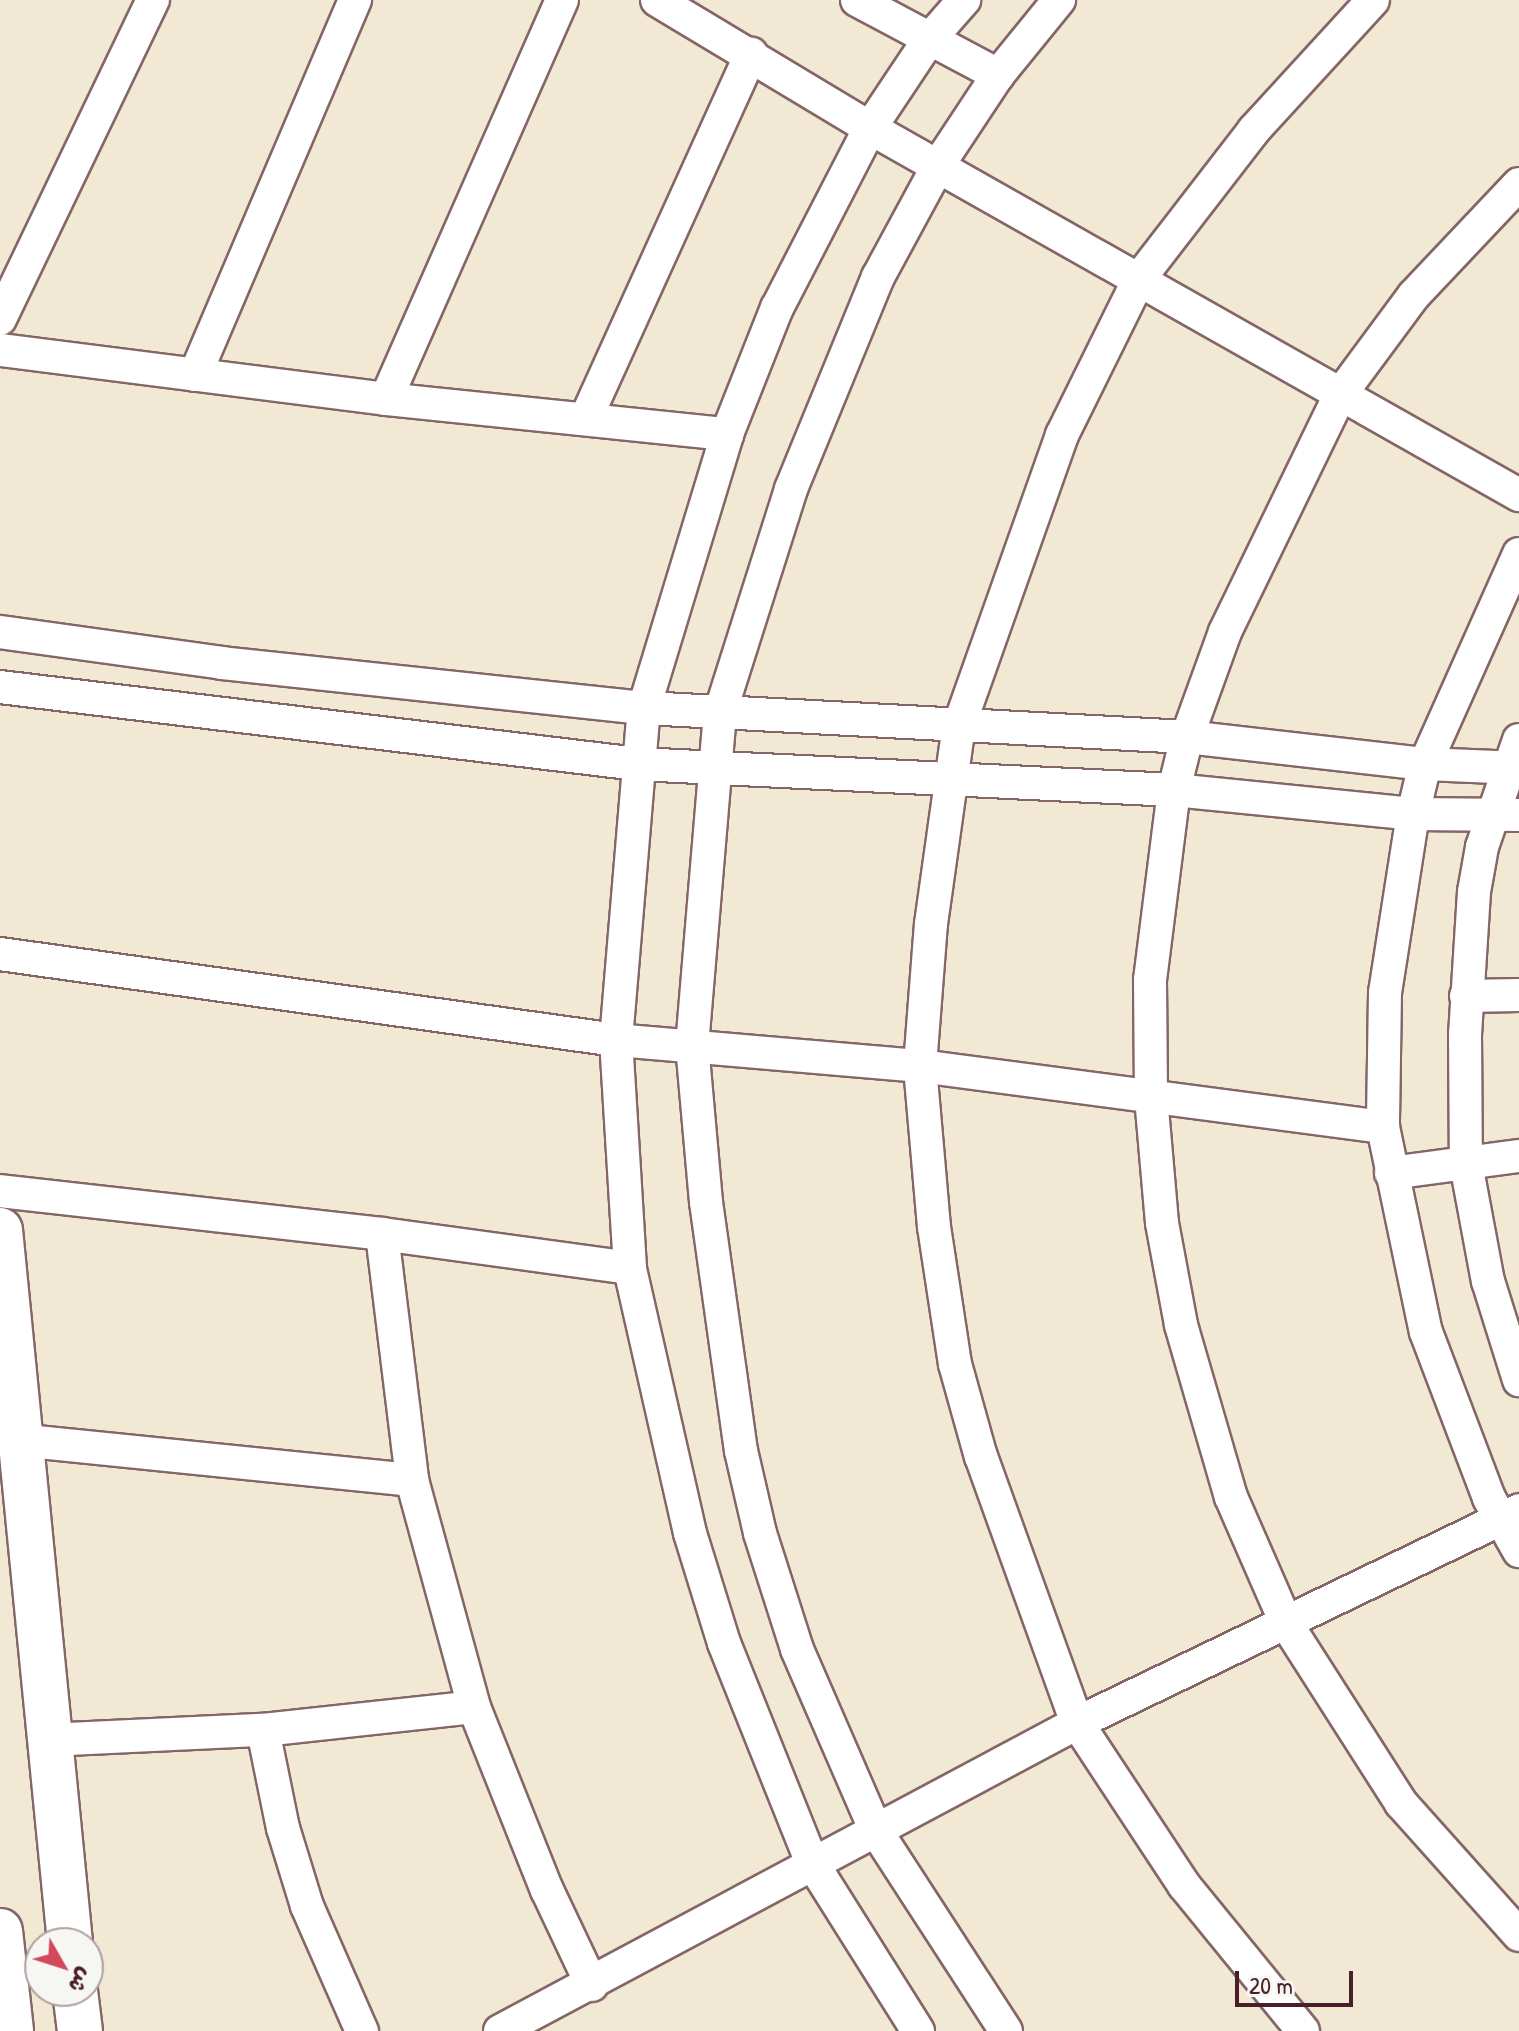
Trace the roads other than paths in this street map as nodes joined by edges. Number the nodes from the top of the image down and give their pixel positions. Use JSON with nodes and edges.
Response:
{"nodes":[{"id":1,"x":153,"y":0,"type":"edge"},
{"id":2,"x":355,"y":0,"type":"edge"},
{"id":3,"x":562,"y":0,"type":"edge"},
{"id":4,"x":657,"y":0,"type":"edge"},
{"id":5,"x":857,"y":0,"type":"edge"},
{"id":6,"x":964,"y":0,"type":"edge"},
{"id":7,"x":1059,"y":0,"type":"edge"},
{"id":8,"x":1373,"y":0,"type":"edge"},
{"id":9,"x":928,"y":41,"type":"junction"},
{"id":10,"x":751,"y":54,"type":"junction"},
{"id":11,"x":998,"y":75,"type":"junction"},
{"id":12,"x":870,"y":128,"type":"junction"},
{"id":13,"x":939,"y":164,"type":"junction"},
{"id":14,"x":1519,"y":184,"type":"edge"},
{"id":15,"x":1139,"y":279,"type":"junction"},
{"id":16,"x":0,"y":319,"type":"edge"},
{"id":17,"x":0,"y":350,"type":"edge"},
{"id":18,"x":195,"y":375,"type":"junction"},
{"id":19,"x":1340,"y":395,"type":"junction"},
{"id":20,"x":386,"y":399,"type":"junction"},
{"id":21,"x":586,"y":418,"type":"junction"},
{"id":22,"x":727,"y":434,"type":"junction"},
{"id":23,"x":1519,"y":495,"type":"edge"},
{"id":24,"x":1519,"y":554,"type":"edge"},
{"id":25,"x":0,"y":632,"type":"edge"},
{"id":26,"x":0,"y":687,"type":"edge"},
{"id":27,"x":644,"y":708,"type":"junction"},
{"id":28,"x":720,"y":713,"type":"junction"},
{"id":29,"x":959,"y":726,"type":"junction"},
{"id":30,"x":1187,"y":737,"type":"junction"},
{"id":31,"x":1519,"y":740,"type":"edge"},
{"id":32,"x":637,"y":764,"type":"junction"},
{"id":33,"x":1425,"y":764,"type":"junction"},
{"id":34,"x":718,"y":767,"type":"junction"},
{"id":35,"x":1513,"y":769,"type":"edge"},
{"id":36,"x":954,"y":780,"type":"junction"},
{"id":37,"x":1174,"y":790,"type":"junction"},
{"id":38,"x":1413,"y":814,"type":"junction"},
{"id":39,"x":1506,"y":816,"type":"edge"},
{"id":40,"x":0,"y":954,"type":"edge"},
{"id":41,"x":1519,"y":995,"type":"edge"},
{"id":42,"x":1466,"y":996,"type":"junction"},
{"id":43,"x":616,"y":1040,"type":"junction"},
{"id":44,"x":692,"y":1046,"type":"junction"},
{"id":45,"x":920,"y":1066,"type":"junction"},
{"id":46,"x":1151,"y":1097,"type":"junction"},
{"id":47,"x":1383,"y":1127,"type":"junction"},
{"id":48,"x":1519,"y":1156,"type":"edge"},
{"id":49,"x":1466,"y":1164,"type":"junction"},
{"id":50,"x":1391,"y":1173,"type":"junction"},
{"id":51,"x":0,"y":1191,"type":"edge"},
{"id":52,"x":0,"y":1230,"type":"edge"},
{"id":53,"x":382,"y":1234,"type":"junction"},
{"id":54,"x":630,"y":1268,"type":"junction"},
{"id":55,"x":1519,"y":1380,"type":"edge"},
{"id":56,"x":18,"y":1440,"type":"junction"},
{"id":57,"x":412,"y":1480,"type":"junction"},
{"id":58,"x":1509,"y":1514,"type":"edge"},
{"id":59,"x":1519,"y":1551,"type":"edge"},
{"id":60,"x":1286,"y":1623,"type":"junction"},
{"id":61,"x":474,"y":1707,"type":"junction"},
{"id":62,"x":1077,"y":1723,"type":"junction"},
{"id":63,"x":263,"y":1730,"type":"junction"},
{"id":64,"x":47,"y":1740,"type":"junction"},
{"id":65,"x":876,"y":1831,"type":"junction"},
{"id":66,"x":812,"y":1863,"type":"junction"},
{"id":67,"x":68,"y":1927,"type":"edge"},
{"id":68,"x":0,"y":1931,"type":"edge"},
{"id":69,"x":1519,"y":1935,"type":"edge"},
{"id":70,"x":592,"y":1985,"type":"junction"},
{"id":71,"x":77,"y":2007,"type":"edge"},
{"id":72,"x":11,"y":2031,"type":"edge"},
{"id":73,"x":80,"y":2031,"type":"edge"},
{"id":74,"x":362,"y":2031,"type":"edge"},
{"id":75,"x":500,"y":2031,"type":"edge"},
{"id":76,"x":918,"y":2031,"type":"edge"},
{"id":77,"x":1006,"y":2031,"type":"edge"},
{"id":78,"x":1303,"y":2031,"type":"edge"}],
"edges":[{"from":1,"to":16,"type":"street"},
{"from":2,"to":18,"type":"street"},
{"from":3,"to":20,"type":"street"},
{"from":4,"to":10,"type":"street"},
{"from":5,"to":9,"type":"street"},
{"from":6,"to":9,"type":"street"},
{"from":7,"to":11,"type":"street"},
{"from":8,"to":15,"type":"street"},
{"from":9,"to":11,"type":"street"},
{"from":9,"to":12,"type":"street"},
{"from":10,"to":12,"type":"street"},
{"from":10,"to":21,"type":"street"},
{"from":11,"to":13,"type":"street"},
{"from":12,"to":13,"type":"street"},
{"from":12,"to":22,"type":"street"},
{"from":13,"to":15,"type":"street"},
{"from":13,"to":28,"type":"street"},
{"from":14,"to":19,"type":"street"},
{"from":15,"to":19,"type":"street"},
{"from":15,"to":29,"type":"street"},
{"from":17,"to":18,"type":"street"},
{"from":18,"to":20,"type":"street"},
{"from":19,"to":23,"type":"street"},
{"from":19,"to":30,"type":"street"},
{"from":20,"to":21,"type":"street"},
{"from":21,"to":22,"type":"street"},
{"from":22,"to":27,"type":"street"},
{"from":24,"to":33,"type":"street"},
{"from":25,"to":27,"type":"street"},
{"from":26,"to":32,"type":"street"},
{"from":27,"to":28,"type":"street"},
{"from":27,"to":32,"type":"street"},
{"from":28,"to":29,"type":"street"},
{"from":28,"to":34,"type":"street"},
{"from":29,"to":30,"type":"street"},
{"from":29,"to":36,"type":"street"},
{"from":30,"to":33,"type":"street"},
{"from":30,"to":37,"type":"street"},
{"from":31,"to":35,"type":"street"},
{"from":32,"to":34,"type":"street"},
{"from":32,"to":43,"type":"street"},
{"from":33,"to":35,"type":"street"},
{"from":33,"to":38,"type":"street"},
{"from":34,"to":36,"type":"street"},
{"from":34,"to":44,"type":"street"},
{"from":35,"to":39,"type":"street"},
{"from":36,"to":37,"type":"street"},
{"from":36,"to":45,"type":"street"},
{"from":37,"to":38,"type":"street"},
{"from":37,"to":46,"type":"street"},
{"from":38,"to":39,"type":"street"},
{"from":38,"to":47,"type":"street"},
{"from":39,"to":42,"type":"street"},
{"from":40,"to":43,"type":"street"},
{"from":41,"to":42,"type":"street"},
{"from":42,"to":49,"type":"street"},
{"from":43,"to":44,"type":"street"},
{"from":43,"to":54,"type":"street"},
{"from":44,"to":45,"type":"street"},
{"from":44,"to":65,"type":"street"},
{"from":45,"to":46,"type":"street"},
{"from":45,"to":62,"type":"street"},
{"from":46,"to":47,"type":"street"},
{"from":46,"to":60,"type":"street"},
{"from":47,"to":50,"type":"street"},
{"from":48,"to":49,"type":"street"},
{"from":49,"to":50,"type":"street"},
{"from":49,"to":55,"type":"street"},
{"from":50,"to":58,"type":"street"},
{"from":51,"to":53,"type":"street"},
{"from":52,"to":56,"type":"street"},
{"from":53,"to":54,"type":"street"},
{"from":53,"to":57,"type":"street"},
{"from":54,"to":66,"type":"street"},
{"from":56,"to":57,"type":"street"},
{"from":56,"to":64,"type":"street"},
{"from":57,"to":61,"type":"street"},
{"from":58,"to":59,"type":"street"},
{"from":58,"to":60,"type":"street"},
{"from":60,"to":62,"type":"street"},
{"from":60,"to":69,"type":"street"},
{"from":61,"to":63,"type":"street"},
{"from":61,"to":70,"type":"street"},
{"from":62,"to":65,"type":"street"},
{"from":62,"to":78,"type":"street"},
{"from":63,"to":64,"type":"street"},
{"from":63,"to":74,"type":"street"},
{"from":64,"to":67,"type":"street"},
{"from":65,"to":66,"type":"street"},
{"from":65,"to":77,"type":"street"},
{"from":66,"to":70,"type":"street"},
{"from":66,"to":76,"type":"street"},
{"from":68,"to":72,"type":"street"},
{"from":70,"to":75,"type":"street"},
{"from":71,"to":73,"type":"street"}]}
